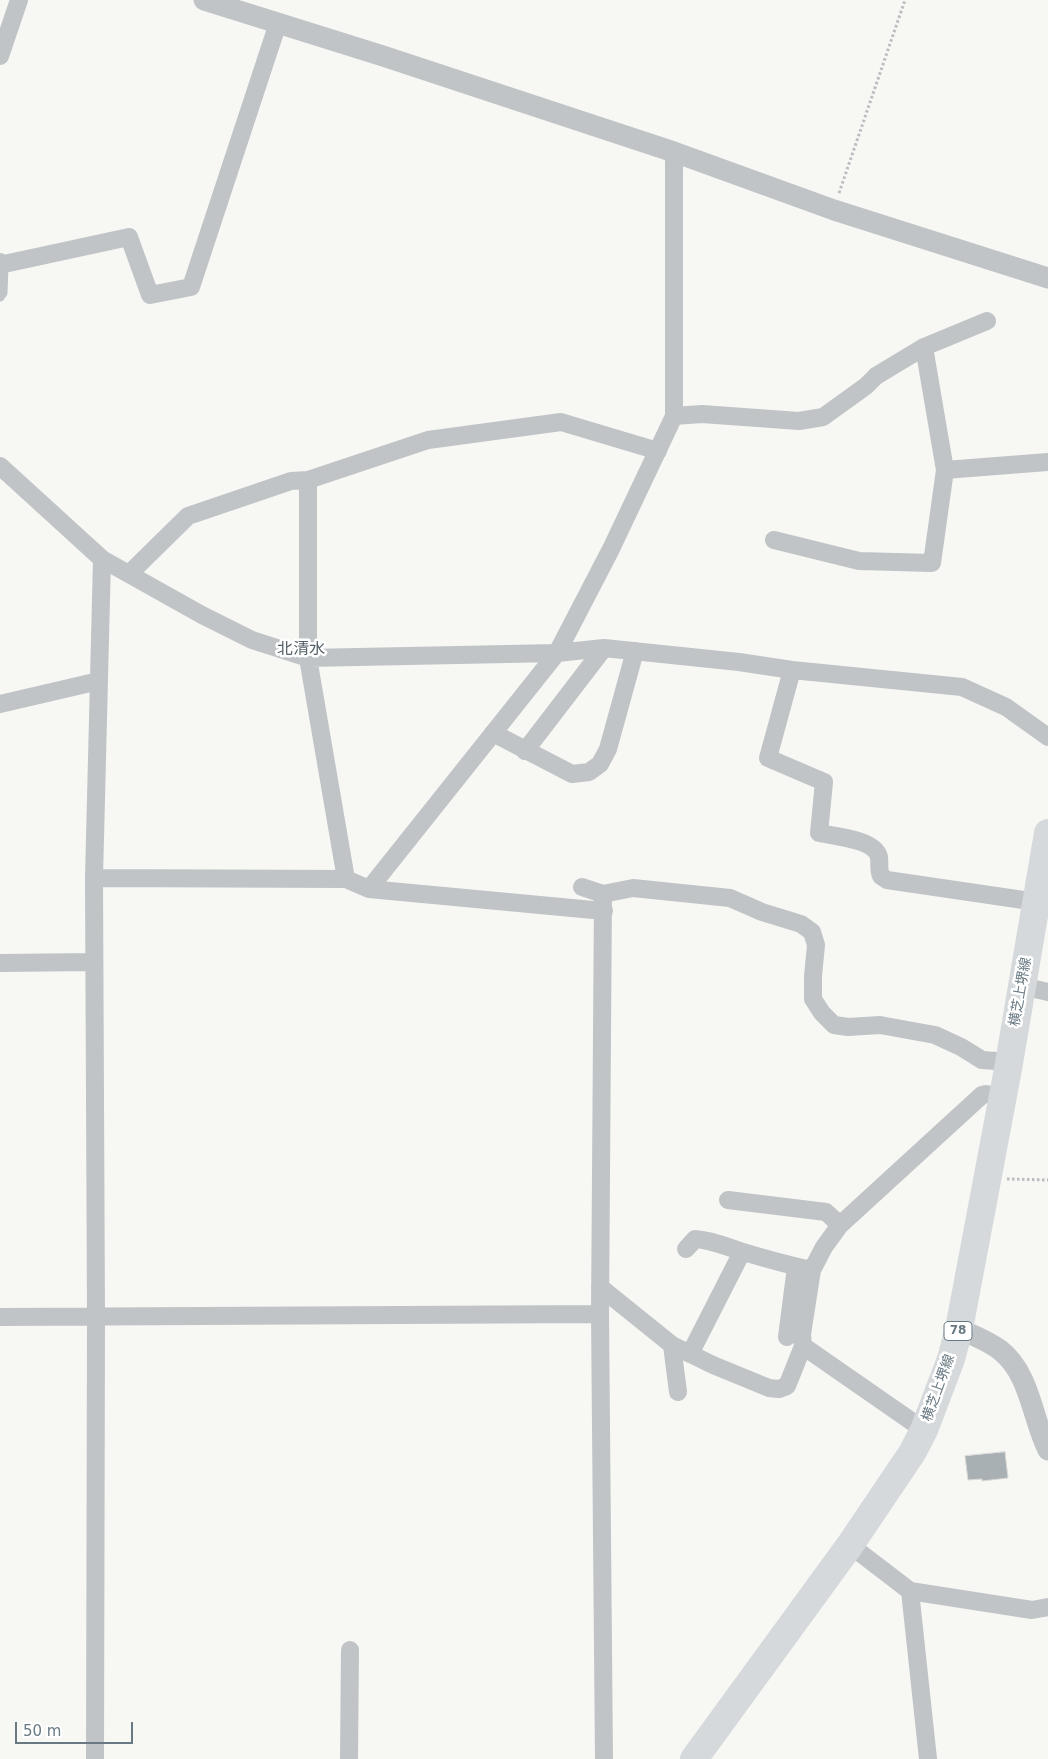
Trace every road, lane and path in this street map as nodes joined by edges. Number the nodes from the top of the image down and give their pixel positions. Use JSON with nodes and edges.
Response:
{"nodes":[{"id":1,"x":19,"y":0,"type":"edge"},
{"id":2,"x":204,"y":0,"type":"edge"},
{"id":3,"x":905,"y":0,"type":"edge"},
{"id":4,"x":278,"y":23,"type":"junction"},
{"id":5,"x":0,"y":56,"type":"edge"},
{"id":6,"x":674,"y":152,"type":"junction"},
{"id":7,"x":834,"y":210,"type":"junction"},
{"id":8,"x":2,"y":263,"type":"edge"},
{"id":9,"x":1048,"y":278,"type":"edge"},
{"id":10,"x":0,"y":297,"type":"edge"},
{"id":11,"x":987,"y":321,"type":"dead end"},
{"id":12,"x":924,"y":347,"type":"junction"},
{"id":13,"x":674,"y":416,"type":"junction"},
{"id":14,"x":658,"y":451,"type":"junction"},
{"id":15,"x":1048,"y":462,"type":"edge"},
{"id":16,"x":0,"y":466,"type":"edge"},
{"id":17,"x":945,"y":470,"type":"junction"},
{"id":18,"x":308,"y":480,"type":"junction"},
{"id":19,"x":774,"y":540,"type":"dead end"},
{"id":20,"x":102,"y":559,"type":"junction"},
{"id":21,"x":129,"y":574,"type":"junction"},
{"id":22,"x":604,"y":648,"type":"junction"},
{"id":23,"x":635,"y":651,"type":"junction"},
{"id":24,"x":557,"y":653,"type":"junction"},
{"id":25,"x":308,"y":658,"type":"junction"},
{"id":26,"x":792,"y":670,"type":"junction"},
{"id":27,"x":98,"y":681,"type":"junction"},
{"id":28,"x":0,"y":704,"type":"edge"},
{"id":29,"x":493,"y":733,"type":"junction"},
{"id":30,"x":1048,"y":737,"type":"edge"},
{"id":31,"x":525,"y":751,"type":"junction"},
{"id":32,"x":1048,"y":833,"type":"edge"},
{"id":33,"x":94,"y":878,"type":"junction"},
{"id":34,"x":346,"y":879,"type":"junction"},
{"id":35,"x":582,"y":887,"type":"dead end"},
{"id":36,"x":369,"y":889,"type":"junction"},
{"id":37,"x":603,"y":902,"type":"junction"},
{"id":38,"x":1037,"y":902,"type":"junction"},
{"id":39,"x":94,"y":962,"type":"junction"},
{"id":40,"x":0,"y":963,"type":"edge"},
{"id":41,"x":1035,"y":989,"type":"edge"},
{"id":42,"x":1008,"y":1069,"type":"junction"},
{"id":43,"x":1003,"y":1097,"type":"junction"},
{"id":44,"x":988,"y":1179,"type":"junction"},
{"id":45,"x":1048,"y":1180,"type":"edge"},
{"id":46,"x":728,"y":1200,"type":"dead end"},
{"id":47,"x":840,"y":1225,"type":"junction"},
{"id":48,"x":686,"y":1249,"type":"dead end"},
{"id":49,"x":742,"y":1252,"type":"junction"},
{"id":50,"x":804,"y":1268,"type":"junction"},
{"id":51,"x":600,"y":1288,"type":"junction"},
{"id":52,"x":600,"y":1314,"type":"junction"},
{"id":53,"x":0,"y":1317,"type":"edge"},
{"id":54,"x":96,"y":1317,"type":"junction"},
{"id":55,"x":959,"y":1329,"type":"junction"},
{"id":56,"x":786,"y":1337,"type":"dead end"},
{"id":57,"x":672,"y":1345,"type":"junction"},
{"id":58,"x":803,"y":1346,"type":"junction"},
{"id":59,"x":690,"y":1354,"type":"junction"},
{"id":60,"x":678,"y":1392,"type":"dead end"},
{"id":61,"x":924,"y":1430,"type":"junction"},
{"id":62,"x":1048,"y":1450,"type":"edge"},
{"id":63,"x":850,"y":1545,"type":"junction"},
{"id":64,"x":910,"y":1590,"type":"junction"},
{"id":65,"x":1048,"y":1607,"type":"edge"},
{"id":66,"x":350,"y":1650,"type":"dead end"},
{"id":67,"x":698,"y":1756,"type":"edge"},
{"id":68,"x":95,"y":1759,"type":"edge"},
{"id":69,"x":349,"y":1759,"type":"edge"},
{"id":70,"x":604,"y":1759,"type":"edge"},
{"id":71,"x":928,"y":1759,"type":"edge"}],
"edges":[{"from":1,"to":5,"type":"street"},
{"from":2,"to":4,"type":"street"},
{"from":3,"to":7,"type":"path"},
{"from":4,"to":6,"type":"street"},
{"from":4,"to":8,"type":"street"},
{"from":6,"to":7,"type":"street"},
{"from":6,"to":13,"type":"street"},
{"from":7,"to":9,"type":"street"},
{"from":8,"to":10,"type":"lane"},
{"from":11,"to":12,"type":"street"},
{"from":12,"to":13,"type":"street"},
{"from":12,"to":17,"type":"street"},
{"from":13,"to":14,"type":"street"},
{"from":14,"to":18,"type":"street"},
{"from":14,"to":24,"type":"street"},
{"from":15,"to":17,"type":"street"},
{"from":16,"to":20,"type":"street"},
{"from":17,"to":19,"type":"street"},
{"from":18,"to":21,"type":"street"},
{"from":18,"to":25,"type":"street"},
{"from":20,"to":21,"type":"street"},
{"from":20,"to":27,"type":"street"},
{"from":21,"to":25,"type":"street"},
{"from":22,"to":23,"type":"street"},
{"from":22,"to":24,"type":"street"},
{"from":22,"to":31,"type":"street"},
{"from":23,"to":26,"type":"street"},
{"from":23,"to":31,"type":"street"},
{"from":24,"to":25,"type":"street"},
{"from":24,"to":29,"type":"street"},
{"from":25,"to":34,"type":"street"},
{"from":26,"to":30,"type":"street"},
{"from":26,"to":38,"type":"street"},
{"from":27,"to":28,"type":"street"},
{"from":27,"to":33,"type":"street"},
{"from":29,"to":31,"type":"street"},
{"from":29,"to":36,"type":"street"},
{"from":32,"to":38,"type":"main road","name":"横芝上堺線","number":"78"},
{"from":33,"to":34,"type":"street"},
{"from":33,"to":39,"type":"street"},
{"from":34,"to":36,"type":"street"},
{"from":35,"to":37,"type":"street"},
{"from":36,"to":37,"type":"street"},
{"from":37,"to":42,"type":"street"},
{"from":37,"to":51,"type":"street"},
{"from":38,"to":41,"type":"main road","name":"横芝上堺線","number":"78"},
{"from":39,"to":40,"type":"street"},
{"from":39,"to":54,"type":"street"},
{"from":41,"to":42,"type":"main road","name":"横芝上堺線","number":"78"},
{"from":42,"to":43,"type":"main road","name":"横芝上堺線","number":"78"},
{"from":43,"to":44,"type":"main road","name":"横芝上堺線","number":"78"},
{"from":43,"to":47,"type":"street"},
{"from":44,"to":45,"type":"path"},
{"from":44,"to":55,"type":"main road","name":"横芝上堺線","number":"78"},
{"from":46,"to":47,"type":"street"},
{"from":47,"to":50,"type":"street"},
{"from":48,"to":49,"type":"street"},
{"from":49,"to":50,"type":"street"},
{"from":49,"to":59,"type":"street"},
{"from":50,"to":56,"type":"street"},
{"from":50,"to":58,"type":"street"},
{"from":51,"to":52,"type":"street"},
{"from":51,"to":57,"type":"street"},
{"from":52,"to":54,"type":"street"},
{"from":52,"to":70,"type":"street"},
{"from":53,"to":54,"type":"street"},
{"from":54,"to":68,"type":"street"},
{"from":55,"to":61,"type":"main road","name":"横芝上堺線","number":"78"},
{"from":55,"to":62,"type":"street"},
{"from":57,"to":59,"type":"street"},
{"from":57,"to":60,"type":"street"},
{"from":58,"to":59,"type":"street"},
{"from":58,"to":61,"type":"street"},
{"from":61,"to":63,"type":"main road","name":"横芝上堺線","number":"78"},
{"from":63,"to":64,"type":"street"},
{"from":63,"to":67,"type":"main road","name":"横芝上堺線","number":"78"},
{"from":64,"to":65,"type":"street"},
{"from":64,"to":71,"type":"street"},
{"from":66,"to":69,"type":"street"}]}
